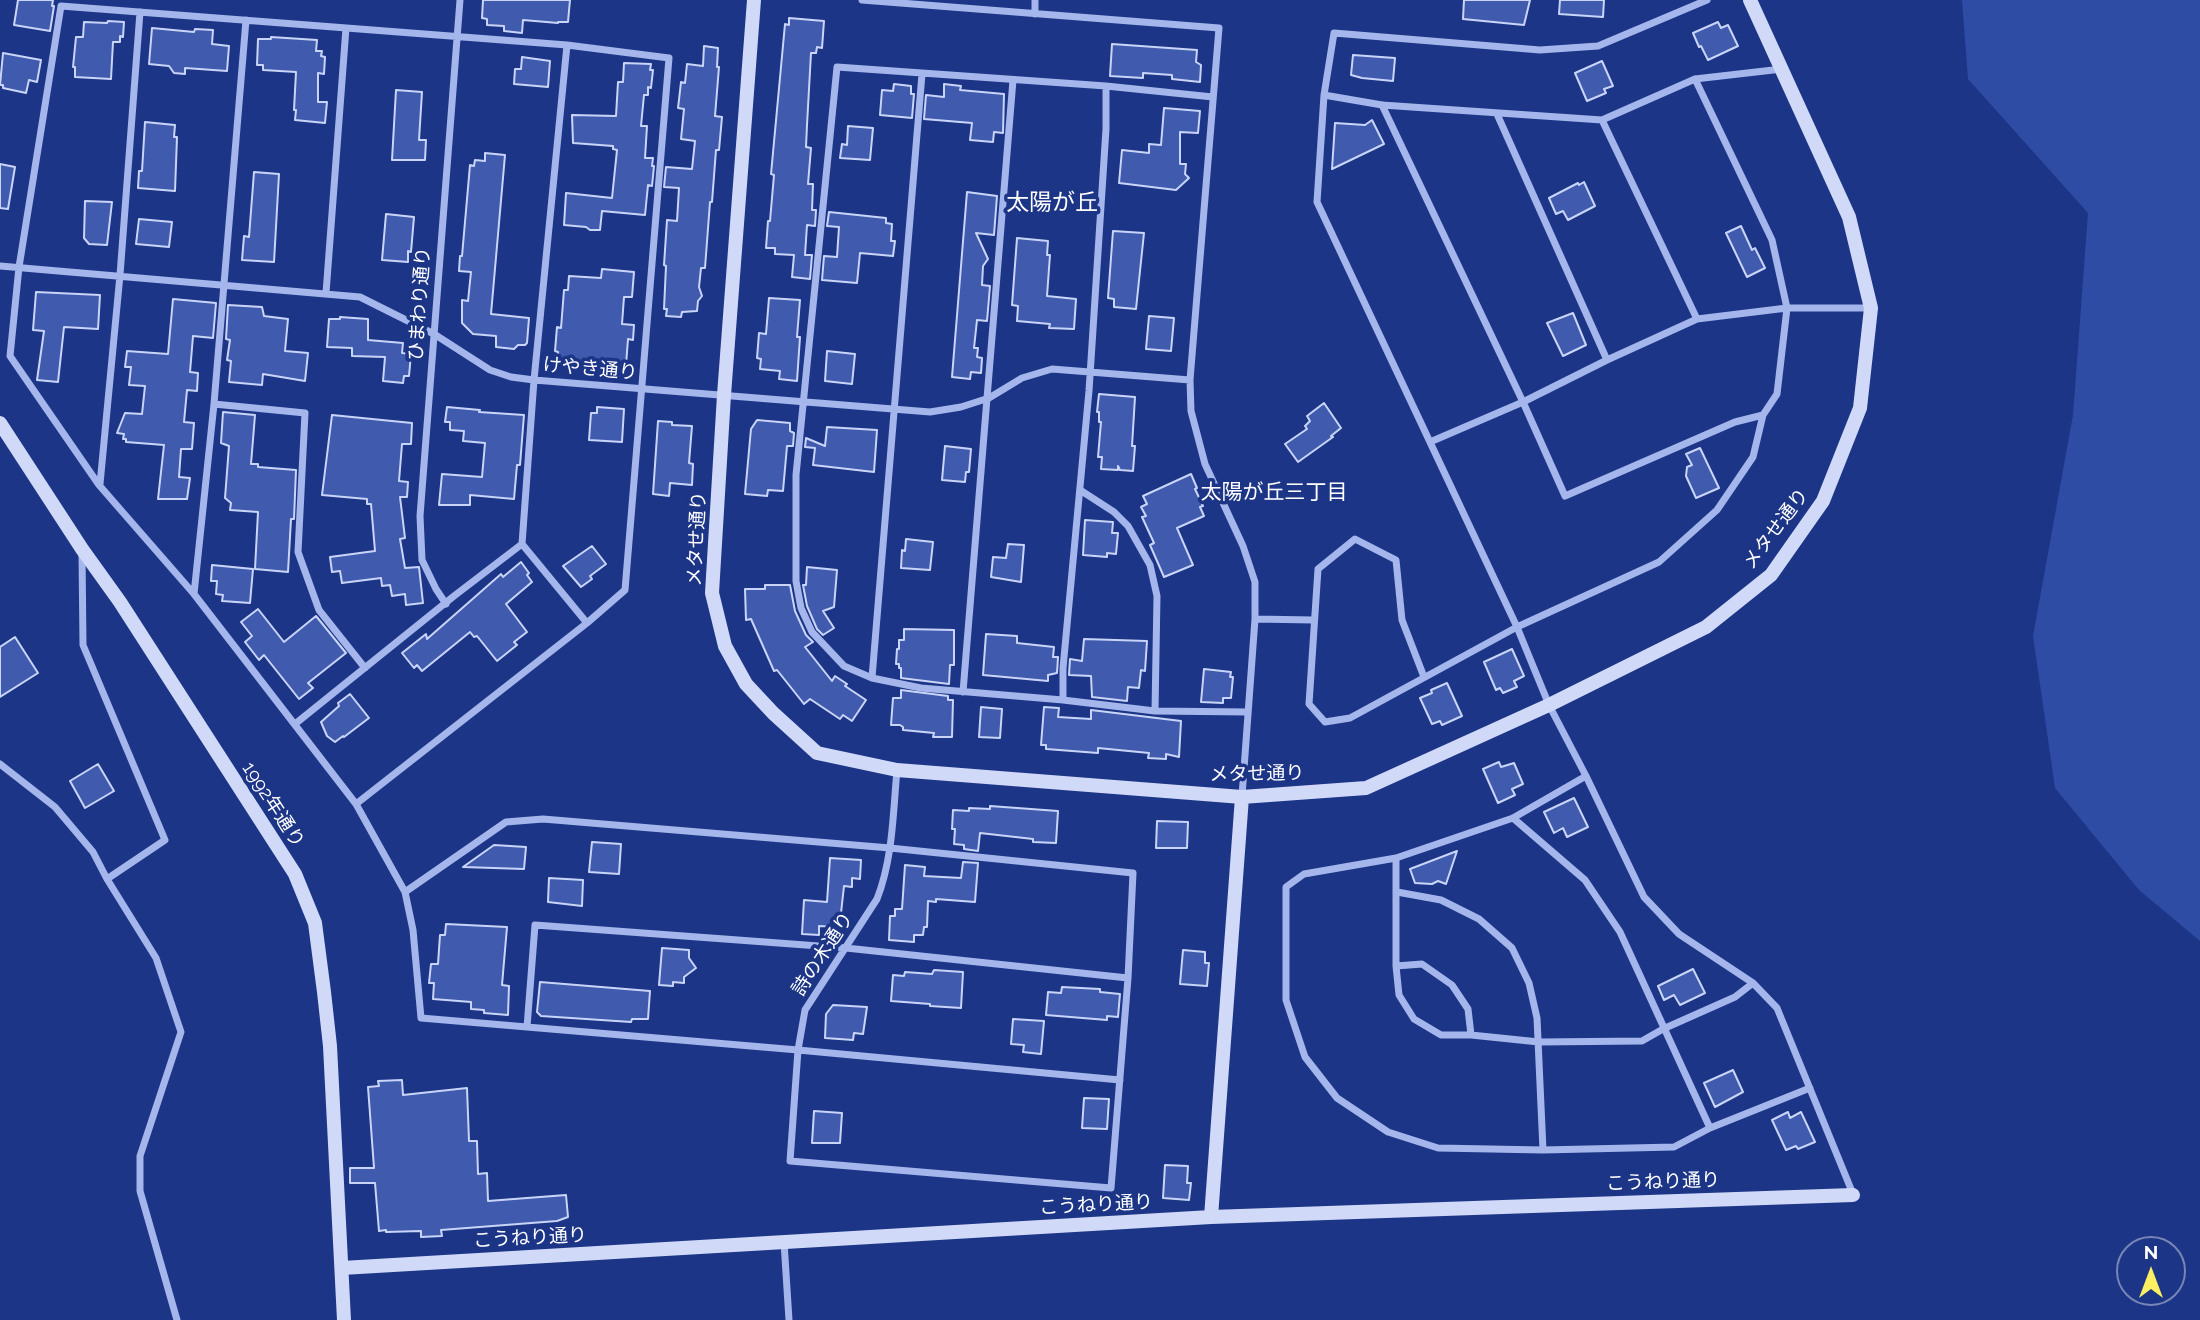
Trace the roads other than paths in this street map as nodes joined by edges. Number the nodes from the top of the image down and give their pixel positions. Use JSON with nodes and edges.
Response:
{"nodes":[{"id":1,"x":460,"y":0,"type":"edge"},
{"id":2,"x":754,"y":0,"type":"edge"},
{"id":3,"x":862,"y":0,"type":"edge"},
{"id":4,"x":1035,"y":0,"type":"edge"},
{"id":5,"x":1707,"y":0,"type":"edge"},
{"id":6,"x":1750,"y":0,"type":"edge"},
{"id":7,"x":140,"y":12,"type":"junction"},
{"id":8,"x":1034,"y":14,"type":"junction"},
{"id":9,"x":246,"y":20,"type":"junction"},
{"id":10,"x":346,"y":28,"type":"junction"},
{"id":11,"x":457,"y":37,"type":"junction"},
{"id":12,"x":567,"y":45,"type":"junction"},
{"id":13,"x":1783,"y":69,"type":"junction"},
{"id":14,"x":922,"y":74,"type":"junction"},
{"id":15,"x":1695,"y":79,"type":"junction"},
{"id":16,"x":1013,"y":80,"type":"junction"},
{"id":17,"x":1106,"y":86,"type":"junction"},
{"id":18,"x":1324,"y":95,"type":"junction"},
{"id":19,"x":1213,"y":97,"type":"junction"},
{"id":20,"x":1382,"y":105,"type":"junction"},
{"id":21,"x":1497,"y":114,"type":"junction"},
{"id":22,"x":1602,"y":120,"type":"junction"},
{"id":23,"x":0,"y":265,"type":"edge"},
{"id":24,"x":19,"y":267,"type":"junction"},
{"id":25,"x":120,"y":275,"type":"junction"},
{"id":26,"x":223,"y":285,"type":"junction"},
{"id":27,"x":326,"y":293,"type":"junction"},
{"id":28,"x":1787,"y":308,"type":"junction"},
{"id":29,"x":1871,"y":308,"type":"junction"},
{"id":30,"x":1698,"y":318,"type":"junction"},
{"id":31,"x":434,"y":334,"type":"junction"},
{"id":32,"x":1607,"y":360,"type":"junction"},
{"id":33,"x":1090,"y":372,"type":"junction"},
{"id":34,"x":534,"y":380,"type":"junction"},
{"id":35,"x":1190,"y":380,"type":"junction"},
{"id":36,"x":640,"y":388,"type":"junction"},
{"id":37,"x":724,"y":394,"type":"junction"},
{"id":38,"x":987,"y":398,"type":"junction"},
{"id":39,"x":803,"y":401,"type":"junction"},
{"id":40,"x":1523,"y":402,"type":"junction"},
{"id":41,"x":214,"y":404,"type":"junction"},
{"id":42,"x":894,"y":410,"type":"junction"},
{"id":43,"x":1763,"y":415,"type":"junction"},
{"id":44,"x":0,"y":423,"type":"edge"},
{"id":45,"x":1430,"y":442,"type":"junction"},
{"id":46,"x":99,"y":485,"type":"junction"},
{"id":47,"x":1080,"y":490,"type":"junction"},
{"id":48,"x":522,"y":544,"type":"junction"},
{"id":49,"x":82,"y":549,"type":"junction"},
{"id":50,"x":194,"y":594,"type":"junction"},
{"id":51,"x":446,"y":604,"type":"junction"},
{"id":52,"x":1255,"y":619,"type":"junction"},
{"id":53,"x":1313,"y":620,"type":"junction"},
{"id":54,"x":587,"y":623,"type":"junction"},
{"id":55,"x":1517,"y":626,"type":"junction"},
{"id":56,"x":365,"y":668,"type":"junction"},
{"id":57,"x":1424,"y":677,"type":"junction"},
{"id":58,"x":872,"y":678,"type":"junction"},
{"id":59,"x":963,"y":692,"type":"junction"},
{"id":60,"x":1063,"y":700,"type":"junction"},
{"id":61,"x":1549,"y":705,"type":"junction"},
{"id":62,"x":1155,"y":711,"type":"junction"},
{"id":63,"x":1247,"y":712,"type":"junction"},
{"id":64,"x":295,"y":724,"type":"junction"},
{"id":65,"x":0,"y":764,"type":"edge"},
{"id":66,"x":897,"y":769,"type":"junction"},
{"id":67,"x":1586,"y":776,"type":"junction"},
{"id":68,"x":1242,"y":797,"type":"junction"},
{"id":69,"x":356,"y":804,"type":"junction"},
{"id":70,"x":1513,"y":818,"type":"junction"},
{"id":71,"x":890,"y":848,"type":"junction"},
{"id":72,"x":1396,"y":858,"type":"junction"},
{"id":73,"x":107,"y":880,"type":"junction"},
{"id":74,"x":405,"y":892,"type":"junction"},
{"id":75,"x":1396,"y":892,"type":"junction"},
{"id":76,"x":846,"y":948,"type":"junction"},
{"id":77,"x":1396,"y":966,"type":"junction"},
{"id":78,"x":1128,"y":978,"type":"junction"},
{"id":79,"x":1753,"y":983,"type":"junction"},
{"id":80,"x":527,"y":1027,"type":"junction"},
{"id":81,"x":1663,"y":1029,"type":"junction"},
{"id":82,"x":1471,"y":1035,"type":"junction"},
{"id":83,"x":1539,"y":1042,"type":"junction"},
{"id":84,"x":799,"y":1050,"type":"junction"},
{"id":85,"x":1119,"y":1080,"type":"junction"},
{"id":86,"x":1810,"y":1087,"type":"junction"},
{"id":87,"x":1710,"y":1128,"type":"junction"},
{"id":88,"x":1543,"y":1150,"type":"junction"},
{"id":89,"x":1853,"y":1195,"type":"joint"},
{"id":90,"x":1212,"y":1217,"type":"junction"},
{"id":91,"x":784,"y":1242,"type":"junction"},
{"id":92,"x":342,"y":1268,"type":"junction"},
{"id":93,"x":177,"y":1320,"type":"edge"},
{"id":94,"x":344,"y":1320,"type":"edge"},
{"id":95,"x":789,"y":1320,"type":"edge"}],
"edges":[{"from":1,"to":11,"type":"street","name":"ひまわり通り"},
{"from":2,"to":37,"type":"street","name":"メタせ通り"},
{"from":3,"to":8,"type":"street"},
{"from":4,"to":8,"type":"street"},
{"from":5,"to":18,"type":"street"},
{"from":6,"to":13,"type":"street","name":"メタせ通り"},
{"from":7,"to":9,"type":"street"},
{"from":7,"to":24,"type":"street"},
{"from":7,"to":25,"type":"street"},
{"from":8,"to":19,"type":"street"},
{"from":9,"to":10,"type":"street"},
{"from":9,"to":26,"type":"street"},
{"from":10,"to":11,"type":"street"},
{"from":10,"to":27,"type":"street"},
{"from":11,"to":12,"type":"street"},
{"from":11,"to":31,"type":"street","name":"ひまわり通り"},
{"from":12,"to":34,"type":"street"},
{"from":12,"to":36,"type":"street"},
{"from":13,"to":15,"type":"street"},
{"from":13,"to":29,"type":"street","name":"メタせ通り"},
{"from":14,"to":16,"type":"street"},
{"from":14,"to":39,"type":"street"},
{"from":14,"to":42,"type":"street"},
{"from":15,"to":22,"type":"street"},
{"from":15,"to":28,"type":"street"},
{"from":16,"to":17,"type":"street"},
{"from":16,"to":38,"type":"street"},
{"from":17,"to":19,"type":"street"},
{"from":17,"to":33,"type":"street"},
{"from":18,"to":20,"type":"street"},
{"from":18,"to":45,"type":"street"},
{"from":19,"to":35,"type":"street"},
{"from":20,"to":21,"type":"street"},
{"from":20,"to":40,"type":"street"},
{"from":21,"to":22,"type":"street"},
{"from":21,"to":32,"type":"street"},
{"from":22,"to":30,"type":"street"},
{"from":23,"to":24,"type":"street","name":"けやき通り"},
{"from":24,"to":25,"type":"street","name":"けやき通り"},
{"from":24,"to":46,"type":"street"},
{"from":25,"to":26,"type":"street","name":"けやき通り"},
{"from":25,"to":46,"type":"street"},
{"from":26,"to":27,"type":"street","name":"けやき通り"},
{"from":26,"to":41,"type":"street"},
{"from":27,"to":31,"type":"street","name":"けやき通り"},
{"from":28,"to":29,"type":"street"},
{"from":28,"to":30,"type":"street"},
{"from":28,"to":43,"type":"street"},
{"from":29,"to":61,"type":"street","name":"メタせ通り"},
{"from":30,"to":32,"type":"street"},
{"from":31,"to":34,"type":"street","name":"けやき通り"},
{"from":31,"to":51,"type":"street","name":"ひまわり通り"},
{"from":32,"to":40,"type":"street"},
{"from":33,"to":35,"type":"street","name":"けやき通り"},
{"from":33,"to":38,"type":"street","name":"けやき通り"},
{"from":33,"to":47,"type":"street"},
{"from":34,"to":36,"type":"street","name":"けやき通り"},
{"from":34,"to":48,"type":"street"},
{"from":35,"to":52,"type":"street"},
{"from":36,"to":37,"type":"street","name":"けやき通り"},
{"from":36,"to":54,"type":"street"},
{"from":37,"to":39,"type":"street","name":"けやき通り"},
{"from":37,"to":66,"type":"street","name":"メタせ通り"},
{"from":38,"to":42,"type":"street","name":"けやき通り"},
{"from":38,"to":59,"type":"street"},
{"from":39,"to":42,"type":"street","name":"けやき通り"},
{"from":39,"to":58,"type":"street"},
{"from":40,"to":43,"type":"street"},
{"from":40,"to":45,"type":"street"},
{"from":41,"to":50,"type":"street"},
{"from":41,"to":56,"type":"street"},
{"from":42,"to":58,"type":"street"},
{"from":43,"to":55,"type":"street"},
{"from":44,"to":49,"type":"street","name":"1992年通り"},
{"from":45,"to":55,"type":"street"},
{"from":46,"to":50,"type":"street"},
{"from":47,"to":60,"type":"street"},
{"from":47,"to":62,"type":"street"},
{"from":48,"to":51,"type":"street"},
{"from":48,"to":54,"type":"street"},
{"from":49,"to":73,"type":"street"},
{"from":49,"to":92,"type":"street","name":"1992年通り"},
{"from":50,"to":64,"type":"street"},
{"from":51,"to":56,"type":"street"},
{"from":52,"to":53,"type":"street"},
{"from":52,"to":63,"type":"street"},
{"from":53,"to":57,"type":"street"},
{"from":53,"to":57,"type":"street"},
{"from":54,"to":69,"type":"street"},
{"from":55,"to":57,"type":"street"},
{"from":55,"to":61,"type":"street"},
{"from":56,"to":64,"type":"street"},
{"from":58,"to":59,"type":"street"},
{"from":59,"to":60,"type":"street"},
{"from":60,"to":62,"type":"street"},
{"from":61,"to":67,"type":"street"},
{"from":61,"to":68,"type":"street","name":"メタせ通り"},
{"from":62,"to":63,"type":"street"},
{"from":63,"to":68,"type":"street"},
{"from":64,"to":69,"type":"street"},
{"from":65,"to":73,"type":"street"},
{"from":66,"to":68,"type":"street","name":"メタせ通り"},
{"from":66,"to":71,"type":"street","name":"詩の木通り"},
{"from":67,"to":70,"type":"street"},
{"from":67,"to":79,"type":"street"},
{"from":68,"to":90,"type":"street"},
{"from":69,"to":74,"type":"street"},
{"from":70,"to":72,"type":"street"},
{"from":70,"to":81,"type":"street"},
{"from":71,"to":74,"type":"street"},
{"from":71,"to":76,"type":"street","name":"詩の木通り"},
{"from":71,"to":78,"type":"street"},
{"from":72,"to":75,"type":"street"},
{"from":72,"to":88,"type":"street"},
{"from":73,"to":93,"type":"street"},
{"from":74,"to":80,"type":"street"},
{"from":75,"to":77,"type":"street"},
{"from":75,"to":83,"type":"street"},
{"from":76,"to":78,"type":"street"},
{"from":76,"to":80,"type":"street"},
{"from":76,"to":84,"type":"street","name":"詩の木通り"},
{"from":77,"to":82,"type":"street"},
{"from":77,"to":82,"type":"street"},
{"from":78,"to":85,"type":"street"},
{"from":79,"to":81,"type":"street"},
{"from":79,"to":86,"type":"street"},
{"from":80,"to":84,"type":"street"},
{"from":81,"to":83,"type":"street"},
{"from":81,"to":87,"type":"street"},
{"from":82,"to":83,"type":"street"},
{"from":83,"to":88,"type":"street"},
{"from":84,"to":85,"type":"street"},
{"from":84,"to":85,"type":"street","name":"詩の木通り"},
{"from":86,"to":87,"type":"street"},
{"from":86,"to":89,"type":"street"},
{"from":87,"to":88,"type":"street"},
{"from":89,"to":90,"type":"street","name":"こうねり通り"},
{"from":90,"to":91,"type":"street","name":"こうねり通り"},
{"from":91,"to":92,"type":"street","name":"こうねり通り"},
{"from":91,"to":95,"type":"street"},
{"from":92,"to":94,"type":"street","name":"1992年通り"}]}
